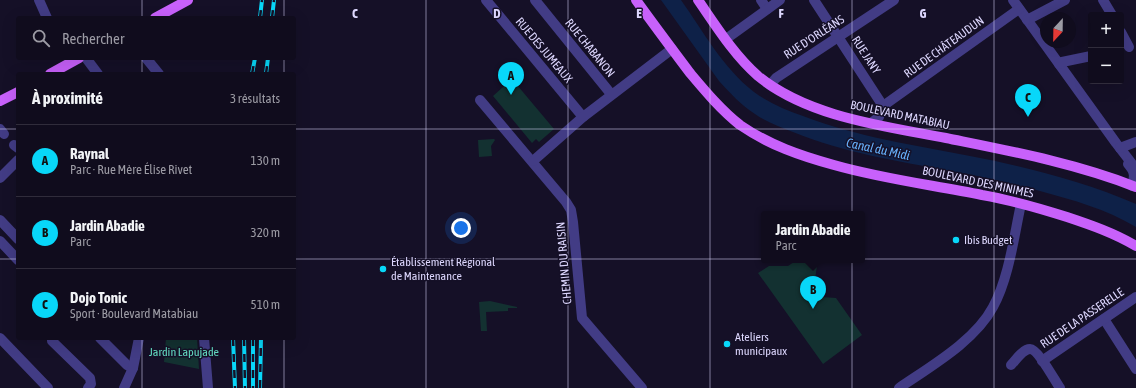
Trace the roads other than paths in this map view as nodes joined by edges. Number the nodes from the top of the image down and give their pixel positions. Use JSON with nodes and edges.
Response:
{"nodes":[{"id":1,"x":39,"y":0,"type":"edge"},
{"id":2,"x":188,"y":0,"type":"edge"},
{"id":3,"x":486,"y":0,"type":"edge"},
{"id":4,"x":534,"y":0,"type":"edge"},
{"id":5,"x":636,"y":0,"type":"edge"},
{"id":6,"x":698,"y":0,"type":"edge"},
{"id":7,"x":761,"y":0,"type":"edge"},
{"id":8,"x":780,"y":0,"type":"edge"},
{"id":9,"x":814,"y":0,"type":"edge"},
{"id":10,"x":894,"y":0,"type":"edge"},
{"id":11,"x":1013,"y":0,"type":"edge"},
{"id":12,"x":1065,"y":0,"type":"edge"},
{"id":13,"x":1104,"y":0,"type":"edge"},
{"id":14,"x":767,"y":9,"type":"junction"},
{"id":15,"x":1019,"y":9,"type":"junction"},
{"id":16,"x":1110,"y":12,"type":"edge"},
{"id":17,"x":46,"y":16,"type":"edge"},
{"id":18,"x":159,"y":16,"type":"edge"},
{"id":19,"x":1027,"y":20,"type":"junction"},
{"id":20,"x":839,"y":37,"type":"junction"},
{"id":21,"x":1124,"y":38,"type":"edge"},
{"id":22,"x":726,"y":39,"type":"junction"},
{"id":23,"x":1129,"y":48,"type":"edge"},
{"id":24,"x":672,"y":49,"type":"junction"},
{"id":25,"x":1088,"y":57,"type":"edge"},
{"id":26,"x":88,"y":60,"type":"edge"},
{"id":27,"x":148,"y":60,"type":"edge"},
{"id":28,"x":66,"y":61,"type":"edge"},
{"id":29,"x":1059,"y":64,"type":"junction"},
{"id":30,"x":52,"y":72,"type":"edge"},
{"id":31,"x":96,"y":72,"type":"edge"},
{"id":32,"x":157,"y":72,"type":"edge"},
{"id":33,"x":770,"y":85,"type":"junction"},
{"id":34,"x":16,"y":93,"type":"edge"},
{"id":35,"x":611,"y":94,"type":"junction"},
{"id":36,"x":480,"y":100,"type":"dead end"},
{"id":37,"x":0,"y":101,"type":"edge"},
{"id":38,"x":883,"y":106,"type":"junction"},
{"id":39,"x":583,"y":117,"type":"junction"},
{"id":40,"x":871,"y":123,"type":"junction"},
{"id":41,"x":1136,"y":142,"type":"edge"},
{"id":42,"x":1120,"y":148,"type":"junction"},
{"id":43,"x":532,"y":161,"type":"junction"},
{"id":44,"x":16,"y":162,"type":"edge"},
{"id":45,"x":1136,"y":169,"type":"edge"},
{"id":46,"x":0,"y":178,"type":"edge"},
{"id":47,"x":1134,"y":186,"type":"edge"},
{"id":48,"x":1022,"y":204,"type":"junction"},
{"id":49,"x":0,"y":220,"type":"edge"},
{"id":50,"x":16,"y":237,"type":"edge"},
{"id":51,"x":0,"y":241,"type":"edge"},
{"id":52,"x":1136,"y":246,"type":"edge"},
{"id":53,"x":16,"y":258,"type":"edge"},
{"id":54,"x":1136,"y":297,"type":"edge"},
{"id":55,"x":1104,"y":319,"type":"junction"},
{"id":56,"x":0,"y":338,"type":"edge"},
{"id":57,"x":52,"y":340,"type":"edge"},
{"id":58,"x":102,"y":340,"type":"edge"},
{"id":59,"x":138,"y":340,"type":"edge"},
{"id":60,"x":204,"y":340,"type":"edge"},
{"id":61,"x":1042,"y":361,"type":"junction"},
{"id":62,"x":1011,"y":365,"type":"dead end"},
{"id":63,"x":133,"y":368,"type":"junction"},
{"id":64,"x":1136,"y":369,"type":"edge"},
{"id":65,"x":48,"y":388,"type":"edge"},
{"id":66,"x":88,"y":388,"type":"edge"},
{"id":67,"x":124,"y":388,"type":"edge"},
{"id":68,"x":208,"y":388,"type":"edge"},
{"id":69,"x":642,"y":388,"type":"edge"},
{"id":70,"x":899,"y":388,"type":"edge"},
{"id":71,"x":1060,"y":388,"type":"edge"}],
"edges":[{"from":1,"to":17,"type":"street"},
{"from":2,"to":18,"type":"main road"},
{"from":3,"to":39,"type":"street","name":"RUE DES JUMEAUX"},
{"from":4,"to":35,"type":"street","name":"RUE CHABANON"},
{"from":5,"to":24,"type":"main road","name":"BOULEVARD DES MINIMES"},
{"from":6,"to":22,"type":"main road","name":"BOULEVARD MATABIAU"},
{"from":7,"to":14,"type":"street"},
{"from":8,"to":14,"type":"street"},
{"from":9,"to":20,"type":"street","name":"RUE JANY"},
{"from":10,"to":20,"type":"street","name":"RUE D'ORLÉANS"},
{"from":11,"to":15,"type":"street"},
{"from":12,"to":19,"type":"street"},
{"from":13,"to":16,"type":"street"},
{"from":14,"to":22,"type":"street"},
{"from":15,"to":19,"type":"street"},
{"from":15,"to":38,"type":"street","name":"RUE DE CHÂTEAUDUN"},
{"from":19,"to":29,"type":"street"},
{"from":20,"to":33,"type":"street","name":"RUE D'ORLÉANS"},
{"from":20,"to":38,"type":"street","name":"RUE JANY"},
{"from":21,"to":23,"type":"street"},
{"from":22,"to":33,"type":"main road","name":"BOULEVARD MATABIAU"},
{"from":24,"to":35,"type":"street"},
{"from":24,"to":48,"type":"main road","name":"BOULEVARD DES MINIMES"},
{"from":25,"to":29,"type":"street"},
{"from":26,"to":31,"type":"street"},
{"from":27,"to":32,"type":"street"},
{"from":28,"to":30,"type":"main road"},
{"from":29,"to":42,"type":"street"},
{"from":33,"to":40,"type":"main road","name":"BOULEVARD MATABIAU"},
{"from":34,"to":37,"type":"main road"},
{"from":35,"to":39,"type":"street"},
{"from":36,"to":43,"type":"street","name":"CHEMIN DU RAISIN"},
{"from":38,"to":40,"type":"street"},
{"from":39,"to":43,"type":"street"},
{"from":40,"to":47,"type":"main road","name":"BOULEVARD MATABIAU"},
{"from":41,"to":42,"type":"street"},
{"from":42,"to":45,"type":"street"},
{"from":42,"to":47,"type":"street"},
{"from":43,"to":69,"type":"street","name":"CHEMIN DU RAISIN"},
{"from":44,"to":46,"type":"street"},
{"from":48,"to":52,"type":"main road","name":"BOULEVARD DES MINIMES"},
{"from":48,"to":70,"type":"street"},
{"from":49,"to":50,"type":"street"},
{"from":51,"to":53,"type":"street"},
{"from":54,"to":55,"type":"street","name":"RUE DE LA PASSERELLE"},
{"from":55,"to":61,"type":"street","name":"RUE DE LA PASSERELLE"},
{"from":55,"to":64,"type":"street"},
{"from":56,"to":65,"type":"street"},
{"from":57,"to":66,"type":"street"},
{"from":58,"to":63,"type":"street"},
{"from":59,"to":63,"type":"street"},
{"from":60,"to":68,"type":"street"},
{"from":61,"to":62,"type":"street","name":"RUE DE LA PASSERELLE"},
{"from":61,"to":71,"type":"street","name":"RUE DE LA PASSERELLE"},
{"from":63,"to":67,"type":"street"}]}
